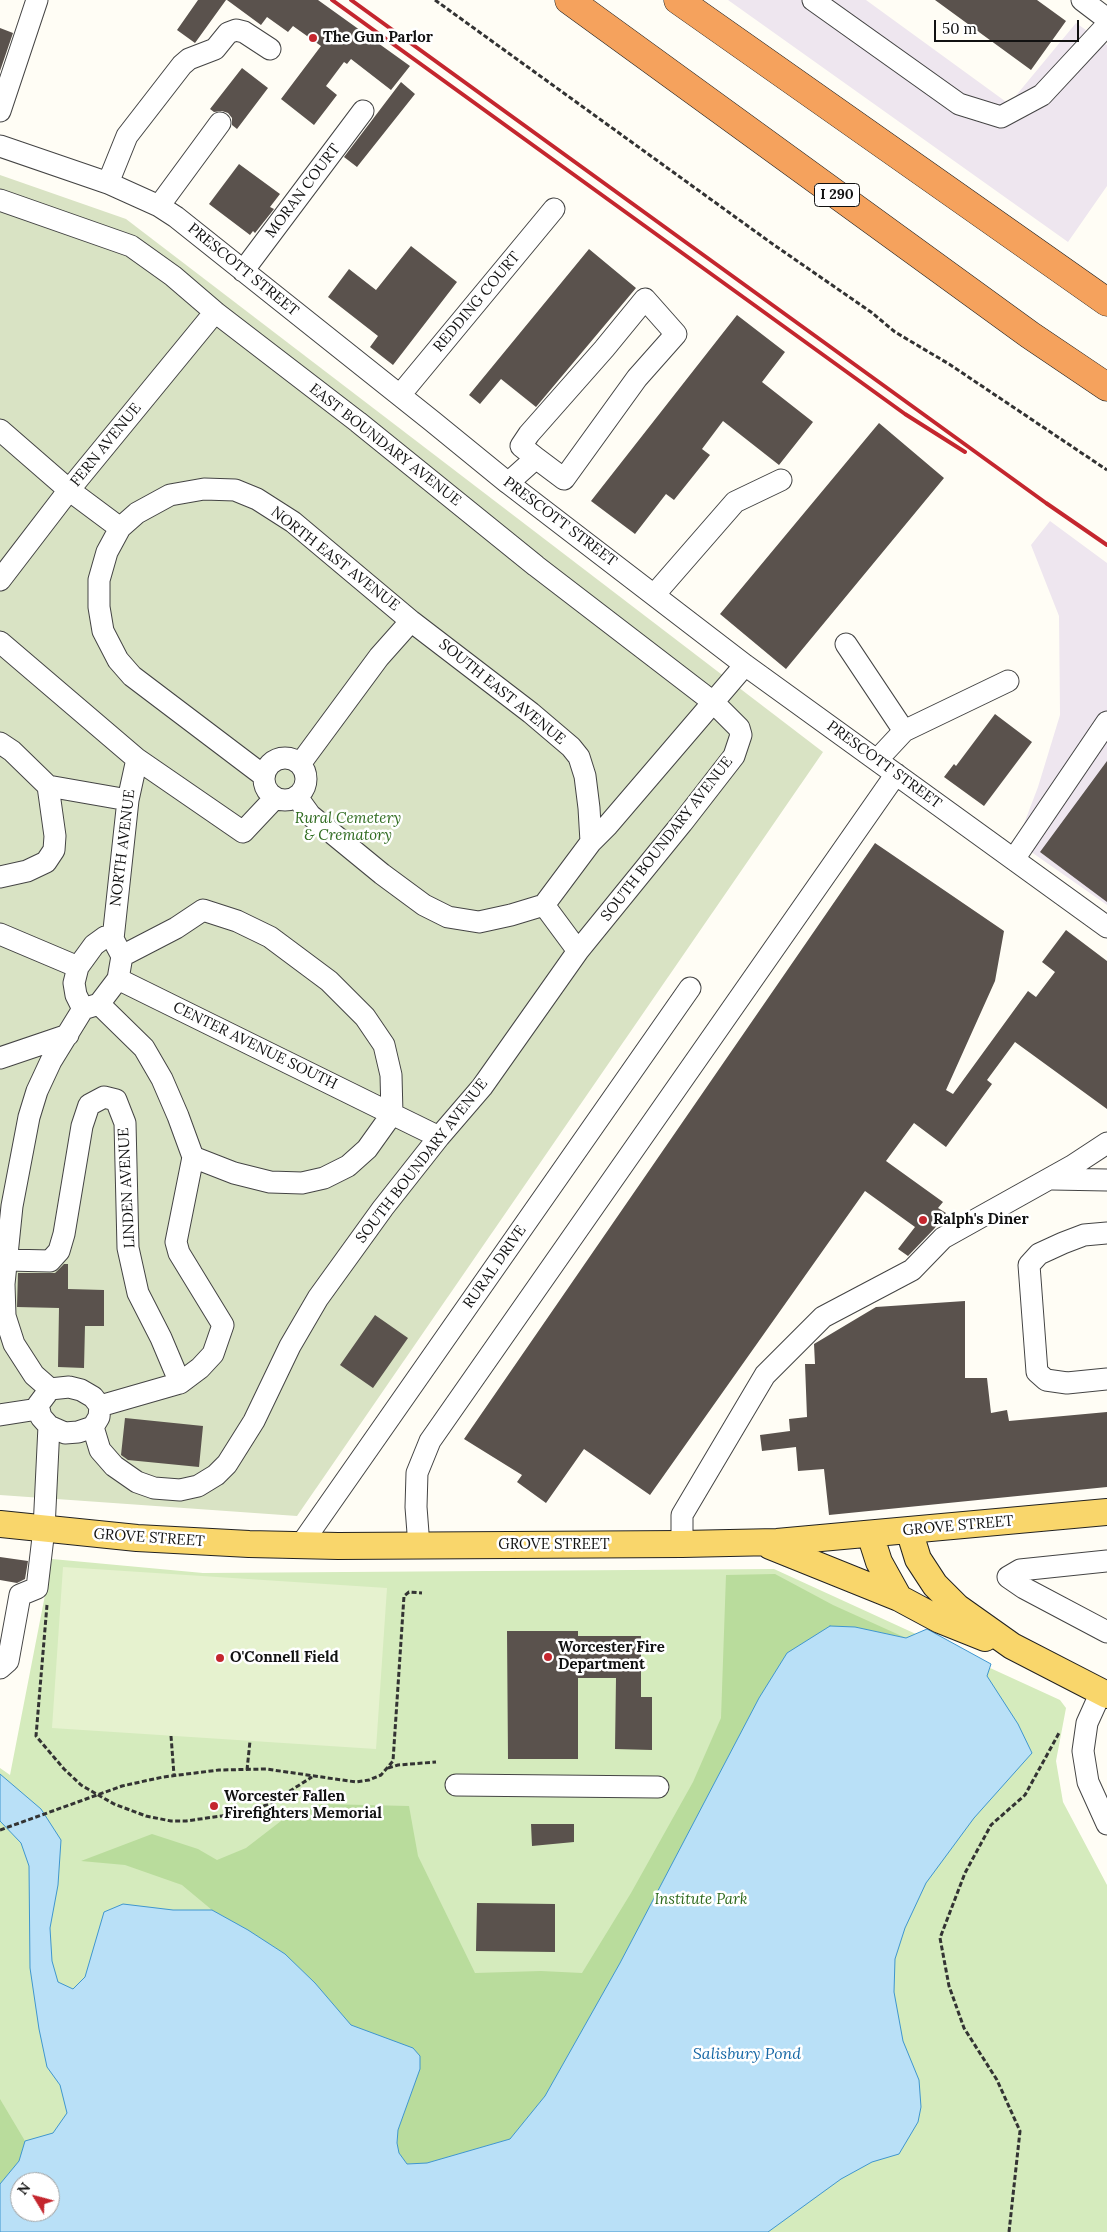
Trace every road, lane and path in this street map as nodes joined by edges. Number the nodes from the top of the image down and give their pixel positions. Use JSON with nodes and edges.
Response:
{"nodes":[{"id":1,"x":37,"y":0,"type":"edge"},
{"id":2,"x":435,"y":0,"type":"edge"},
{"id":3,"x":569,"y":0,"type":"edge"},
{"id":4,"x":678,"y":0,"type":"edge"},
{"id":5,"x":813,"y":0,"type":"edge"},
{"id":6,"x":1082,"y":0,"type":"edge"},
{"id":7,"x":1107,"y":19,"type":"edge"},
{"id":8,"x":1107,"y":26,"type":"edge"},
{"id":9,"x":270,"y":49,"type":"dead end"},
{"id":10,"x":0,"y":111,"type":"edge"},
{"id":11,"x":363,"y":111,"type":"dead end"},
{"id":12,"x":220,"y":123,"type":"dead end"},
{"id":13,"x":0,"y":146,"type":"edge"},
{"id":14,"x":108,"y":183,"type":"junction"},
{"id":15,"x":0,"y":200,"type":"edge"},
{"id":16,"x":159,"y":206,"type":"junction"},
{"id":17,"x":554,"y":209,"type":"dead end"},
{"id":18,"x":243,"y":271,"type":"junction"},
{"id":19,"x":1107,"y":302,"type":"edge"},
{"id":20,"x":215,"y":312,"type":"junction"},
{"id":21,"x":1107,"y":387,"type":"edge"},
{"id":22,"x":400,"y":395,"type":"junction"},
{"id":23,"x":0,"y":430,"type":"edge"},
{"id":24,"x":536,"y":458,"type":"junction"},
{"id":25,"x":1107,"y":470,"type":"edge"},
{"id":26,"x":781,"y":480,"type":"dead end"},
{"id":27,"x":508,"y":483,"type":"junction"},
{"id":28,"x":69,"y":490,"type":"junction"},
{"id":29,"x":120,"y":528,"type":"junction"},
{"id":30,"x":0,"y":580,"type":"edge"},
{"id":31,"x":654,"y":595,"type":"junction"},
{"id":32,"x":412,"y":620,"type":"junction"},
{"id":33,"x":0,"y":642,"type":"edge"},
{"id":34,"x":846,"y":644,"type":"dead end"},
{"id":35,"x":745,"y":666,"type":"junction"},
{"id":36,"x":1008,"y":681,"type":"dead end"},
{"id":37,"x":713,"y":702,"type":"junction"},
{"id":38,"x":1107,"y":722,"type":"edge"},
{"id":39,"x":904,"y":731,"type":"junction"},
{"id":40,"x":741,"y":735,"type":"joint"},
{"id":41,"x":0,"y":743,"type":"edge"},
{"id":42,"x":137,"y":759,"type":"junction"},
{"id":43,"x":877,"y":760,"type":"junction"},
{"id":44,"x":300,"y":764,"type":"junction"},
{"id":45,"x":896,"y":774,"type":"junction"},
{"id":46,"x":264,"y":776,"type":"junction"},
{"id":47,"x":48,"y":786,"type":"junction"},
{"id":48,"x":297,"y":796,"type":"junction"},
{"id":49,"x":275,"y":798,"type":"junction"},
{"id":50,"x":128,"y":800,"type":"junction"},
{"id":51,"x":591,"y":842,"type":"junction"},
{"id":52,"x":1014,"y":859,"type":"junction"},
{"id":53,"x":0,"y":877,"type":"edge"},
{"id":54,"x":544,"y":905,"type":"junction"},
{"id":55,"x":1107,"y":927,"type":"edge"},
{"id":56,"x":0,"y":934,"type":"edge"},
{"id":57,"x":117,"y":947,"type":"junction"},
{"id":58,"x":578,"y":950,"type":"junction"},
{"id":59,"x":78,"y":967,"type":"junction"},
{"id":60,"x":118,"y":979,"type":"junction"},
{"id":61,"x":690,"y":988,"type":"dead end"},
{"id":62,"x":91,"y":1006,"type":"junction"},
{"id":63,"x":68,"y":1035,"type":"junction"},
{"id":64,"x":0,"y":1058,"type":"edge"},
{"id":65,"x":392,"y":1114,"type":"junction"},
{"id":66,"x":439,"y":1137,"type":"junction"},
{"id":67,"x":1107,"y":1143,"type":"edge"},
{"id":68,"x":193,"y":1157,"type":"junction"},
{"id":69,"x":1049,"y":1179,"type":"junction"},
{"id":70,"x":1107,"y":1180,"type":"edge"},
{"id":71,"x":4,"y":1201,"type":"edge"},
{"id":72,"x":1107,"y":1233,"type":"edge"},
{"id":73,"x":7,"y":1260,"type":"junction"},
{"id":74,"x":1107,"y":1379,"type":"edge"},
{"id":75,"x":180,"y":1384,"type":"junction"},
{"id":76,"x":50,"y":1389,"type":"junction"},
{"id":77,"x":100,"y":1406,"type":"junction"},
{"id":78,"x":0,"y":1414,"type":"edge"},
{"id":79,"x":44,"y":1417,"type":"junction"},
{"id":80,"x":93,"y":1427,"type":"junction"},
{"id":81,"x":1107,"y":1512,"type":"edge"},
{"id":82,"x":0,"y":1524,"type":"edge"},
{"id":83,"x":44,"y":1529,"type":"junction"},
{"id":84,"x":909,"y":1530,"type":"junction"},
{"id":85,"x":870,"y":1534,"type":"junction"},
{"id":86,"x":762,"y":1542,"type":"junction"},
{"id":87,"x":682,"y":1544,"type":"junction"},
{"id":88,"x":300,"y":1546,"type":"junction"},
{"id":89,"x":419,"y":1546,"type":"junction"},
{"id":90,"x":1107,"y":1561,"type":"edge"},
{"id":91,"x":422,"y":1593,"type":"dead end"},
{"id":92,"x":47,"y":1597,"type":"dead end"},
{"id":93,"x":899,"y":1598,"type":"junction"},
{"id":94,"x":1107,"y":1632,"type":"edge"},
{"id":95,"x":1012,"y":1646,"type":"junction"},
{"id":96,"x":0,"y":1668,"type":"edge"},
{"id":97,"x":1104,"y":1694,"type":"edge"},
{"id":98,"x":1059,"y":1733,"type":"dead end"},
{"id":99,"x":171,"y":1736,"type":"dead end"},
{"id":100,"x":250,"y":1741,"type":"dead end"},
{"id":101,"x":436,"y":1762,"type":"dead end"},
{"id":102,"x":388,"y":1768,"type":"junction"},
{"id":103,"x":247,"y":1770,"type":"junction"},
{"id":104,"x":174,"y":1775,"type":"junction"},
{"id":105,"x":312,"y":1776,"type":"junction"},
{"id":106,"x":456,"y":1785,"type":"dead end"},
{"id":107,"x":658,"y":1787,"type":"dead end"},
{"id":108,"x":98,"y":1795,"type":"junction"},
{"id":109,"x":1107,"y":1824,"type":"edge"},
{"id":110,"x":0,"y":1830,"type":"edge"},
{"id":111,"x":1009,"y":2232,"type":"edge"}],
"edges":[{"from":1,"to":10,"type":"street"},
{"from":2,"to":25,"type":"path"},
{"from":3,"to":21,"type":"highway","number":"I 290"},
{"from":4,"to":19,"type":"highway"},
{"from":5,"to":8,"type":"street"},
{"from":6,"to":7,"type":"street"},
{"from":9,"to":14,"type":"street"},
{"from":11,"to":18,"type":"street","name":"MORAN COURT"},
{"from":12,"to":16,"type":"street"},
{"from":13,"to":14,"type":"street","name":"PRESCOTT STREET"},
{"from":14,"to":16,"type":"street","name":"PRESCOTT STREET"},
{"from":15,"to":20,"type":"street","name":"EAST BOUNDARY AVENUE"},
{"from":16,"to":18,"type":"street","name":"PRESCOTT STREET"},
{"from":17,"to":22,"type":"street","name":"REDDING COURT"},
{"from":18,"to":22,"type":"street","name":"PRESCOTT STREET"},
{"from":20,"to":28,"type":"street","name":"FERN AVENUE"},
{"from":20,"to":37,"type":"street","name":"EAST BOUNDARY AVENUE"},
{"from":22,"to":27,"type":"street","name":"PRESCOTT STREET"},
{"from":23,"to":28,"type":"street"},
{"from":24,"to":24,"type":"street"},
{"from":24,"to":27,"type":"street"},
{"from":26,"to":31,"type":"street"},
{"from":27,"to":31,"type":"street","name":"PRESCOTT STREET"},
{"from":28,"to":29,"type":"street"},
{"from":28,"to":30,"type":"street","name":"FERN AVENUE"},
{"from":29,"to":32,"type":"street","name":"NORTH EAST AVENUE"},
{"from":29,"to":46,"type":"street"},
{"from":31,"to":35,"type":"street","name":"PRESCOTT STREET"},
{"from":32,"to":44,"type":"street"},
{"from":32,"to":51,"type":"street","name":"SOUTH EAST AVENUE"},
{"from":33,"to":42,"type":"street"},
{"from":34,"to":39,"type":"street"},
{"from":35,"to":37,"type":"street"},
{"from":35,"to":43,"type":"street","name":"PRESCOTT STREET"},
{"from":36,"to":39,"type":"street"},
{"from":37,"to":40,"type":"street","name":"EAST BOUNDARY AVENUE"},
{"from":37,"to":51,"type":"street"},
{"from":38,"to":52,"type":"street"},
{"from":39,"to":43,"type":"street"},
{"from":40,"to":58,"type":"street","name":"SOUTH BOUNDARY AVENUE"},
{"from":41,"to":47,"type":"street"},
{"from":42,"to":49,"type":"street"},
{"from":42,"to":50,"type":"street","name":"NORTH AVENUE"},
{"from":43,"to":45,"type":"street","name":"PRESCOTT STREET"},
{"from":44,"to":46,"type":"street"},
{"from":44,"to":48,"type":"street"},
{"from":45,"to":52,"type":"street","name":"PRESCOTT STREET"},
{"from":45,"to":89,"type":"street"},
{"from":46,"to":49,"type":"street"},
{"from":47,"to":50,"type":"street"},
{"from":47,"to":53,"type":"street"},
{"from":48,"to":49,"type":"street"},
{"from":48,"to":54,"type":"street"},
{"from":50,"to":57,"type":"street","name":"NORTH AVENUE"},
{"from":51,"to":54,"type":"street"},
{"from":52,"to":55,"type":"street","name":"PRESCOTT STREET"},
{"from":54,"to":58,"type":"street"},
{"from":56,"to":59,"type":"street"},
{"from":57,"to":59,"type":"street"},
{"from":57,"to":60,"type":"street","name":"NORTH AVENUE"},
{"from":57,"to":65,"type":"street"},
{"from":58,"to":66,"type":"street","name":"SOUTH BOUNDARY AVENUE"},
{"from":59,"to":62,"type":"street"},
{"from":60,"to":62,"type":"street"},
{"from":60,"to":65,"type":"street","name":"CENTER AVENUE SOUTH"},
{"from":61,"to":88,"type":"street","name":"RURAL DRIVE"},
{"from":62,"to":63,"type":"street"},
{"from":62,"to":68,"type":"street"},
{"from":63,"to":64,"type":"street"},
{"from":63,"to":71,"type":"street"},
{"from":65,"to":66,"type":"street","name":"CENTER AVENUE SOUTH"},
{"from":65,"to":68,"type":"street"},
{"from":66,"to":80,"type":"street","name":"SOUTH BOUNDARY AVENUE"},
{"from":67,"to":69,"type":"street"},
{"from":68,"to":75,"type":"street"},
{"from":69,"to":70,"type":"street"},
{"from":69,"to":87,"type":"street"},
{"from":71,"to":73,"type":"street"},
{"from":72,"to":74,"type":"street"},
{"from":73,"to":75,"type":"street","name":"LINDEN AVENUE"},
{"from":73,"to":76,"type":"street"},
{"from":75,"to":77,"type":"street"},
{"from":76,"to":77,"type":"street"},
{"from":76,"to":79,"type":"street"},
{"from":77,"to":80,"type":"street"},
{"from":78,"to":79,"type":"street"},
{"from":79,"to":80,"type":"street"},
{"from":79,"to":83,"type":"street"},
{"from":81,"to":84,"type":"main road","name":"GROVE STREET"},
{"from":82,"to":83,"type":"main road","name":"GROVE STREET"},
{"from":83,"to":88,"type":"main road","name":"GROVE STREET"},
{"from":83,"to":96,"type":"street"},
{"from":84,"to":85,"type":"main road","name":"GROVE STREET"},
{"from":84,"to":95,"type":"main road"},
{"from":85,"to":86,"type":"main road","name":"GROVE STREET"},
{"from":85,"to":93,"type":"main road"},
{"from":86,"to":87,"type":"main road","name":"GROVE STREET"},
{"from":86,"to":93,"type":"main road"},
{"from":87,"to":89,"type":"main road","name":"GROVE STREET"},
{"from":88,"to":89,"type":"main road","name":"GROVE STREET"},
{"from":90,"to":94,"type":"street"},
{"from":91,"to":102,"type":"path"},
{"from":92,"to":108,"type":"path"},
{"from":93,"to":95,"type":"main road"},
{"from":95,"to":97,"type":"main road"},
{"from":97,"to":109,"type":"street"},
{"from":98,"to":111,"type":"path"},
{"from":99,"to":104,"type":"path"},
{"from":100,"to":103,"type":"path"},
{"from":101,"to":102,"type":"path"},
{"from":102,"to":105,"type":"path"},
{"from":103,"to":104,"type":"path"},
{"from":103,"to":105,"type":"path"},
{"from":104,"to":108,"type":"path"},
{"from":105,"to":108,"type":"path"},
{"from":106,"to":107,"type":"street"},
{"from":108,"to":110,"type":"path"}]}
